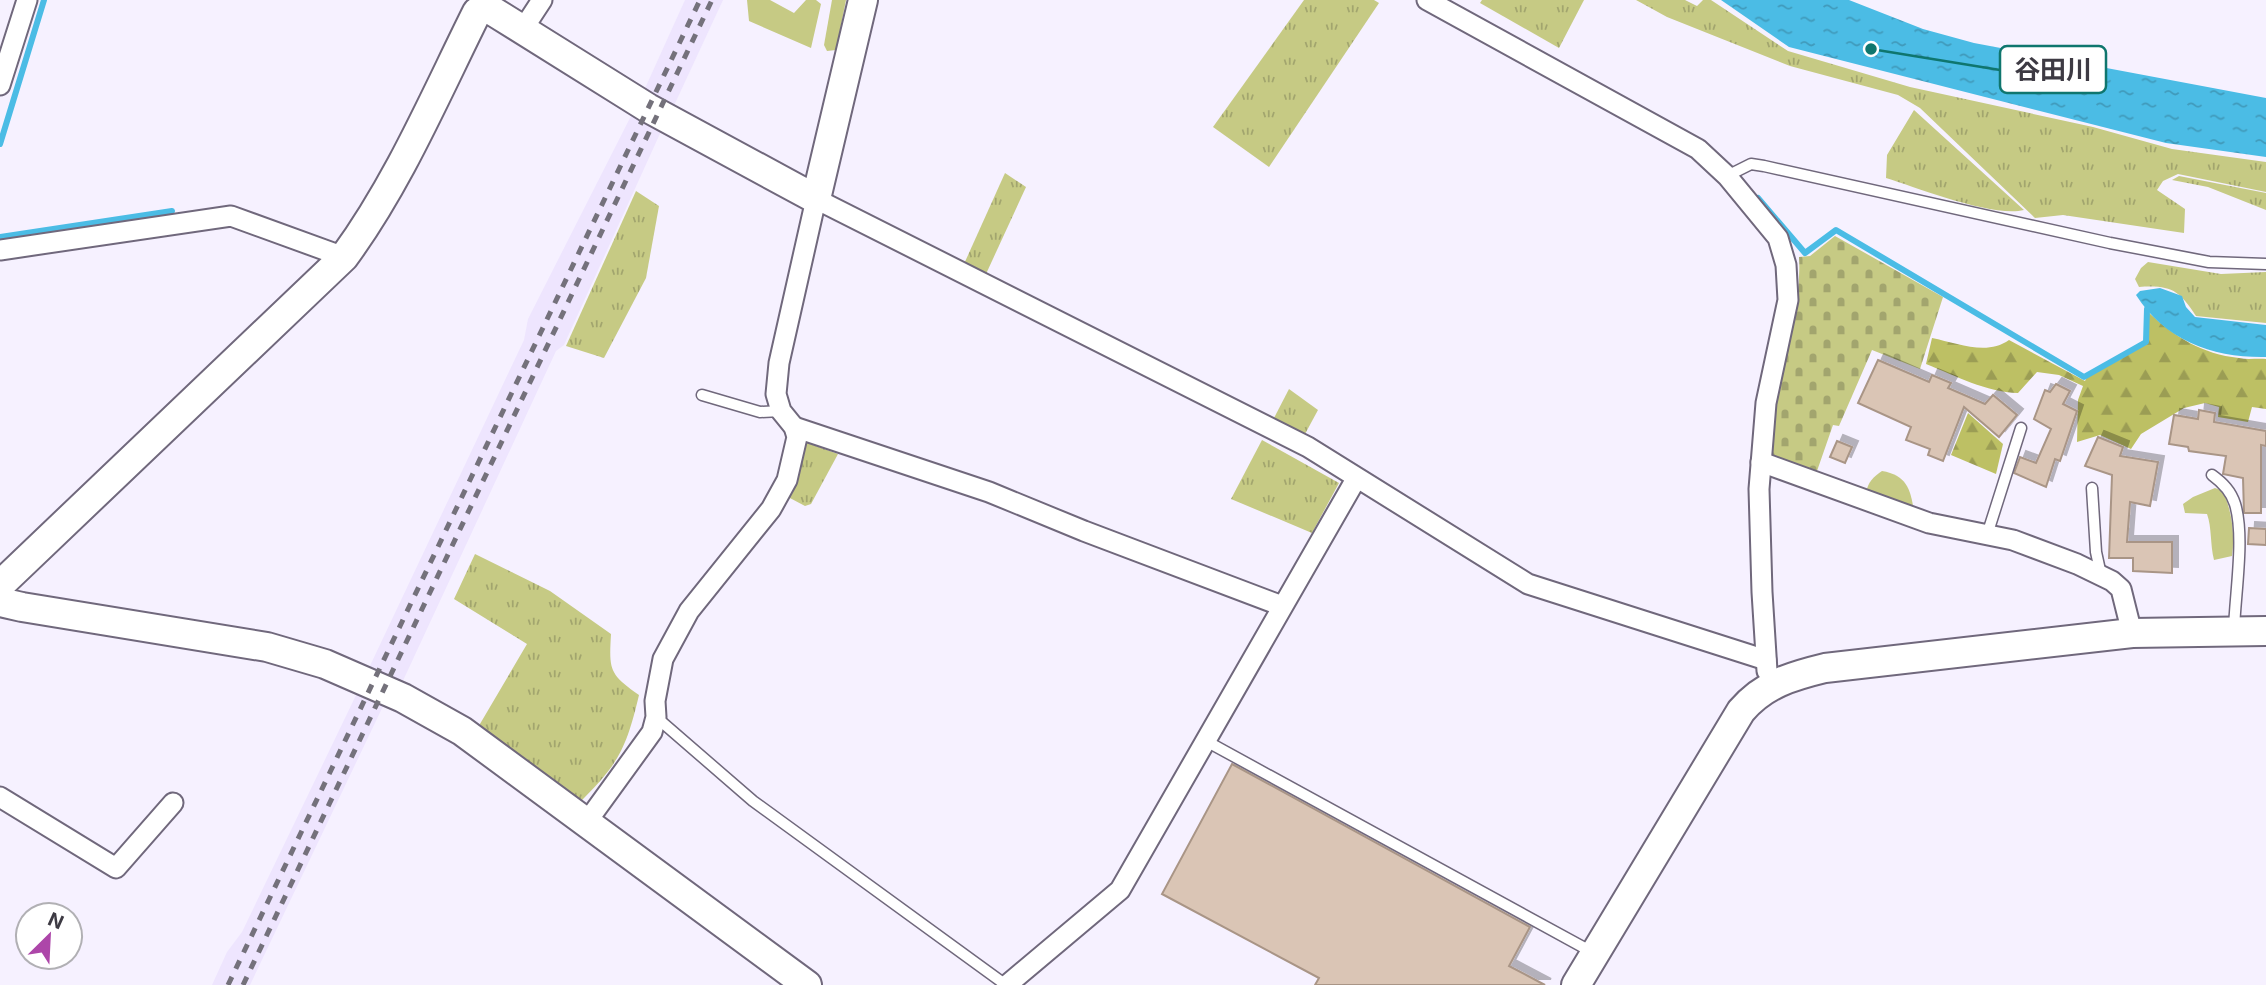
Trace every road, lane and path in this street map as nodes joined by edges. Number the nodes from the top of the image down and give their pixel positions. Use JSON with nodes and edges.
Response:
{"nodes":[{"id":1,"x":27,"y":0,"type":"edge"},
{"id":2,"x":542,"y":0,"type":"edge"},
{"id":3,"x":863,"y":0,"type":"edge"},
{"id":4,"x":1427,"y":0,"type":"edge"},
{"id":5,"x":523,"y":29,"type":"junction"},
{"id":6,"x":0,"y":85,"type":"edge"},
{"id":7,"x":1727,"y":176,"type":"junction"},
{"id":8,"x":816,"y":200,"type":"junction"},
{"id":9,"x":0,"y":250,"type":"edge"},
{"id":10,"x":344,"y":257,"type":"junction"},
{"id":11,"x":2266,"y":264,"type":"edge"},
{"id":12,"x":702,"y":395,"type":"dead end"},
{"id":13,"x":781,"y":411,"type":"junction"},
{"id":14,"x":794,"y":427,"type":"junction"},
{"id":15,"x":2021,"y":428,"type":"dead end"},
{"id":16,"x":1761,"y":462,"type":"junction"},
{"id":17,"x":2212,"y":475,"type":"dead end"},
{"id":18,"x":1356,"y":478,"type":"junction"},
{"id":19,"x":2092,"y":488,"type":"dead end"},
{"id":20,"x":1987,"y":535,"type":"junction"},
{"id":21,"x":2101,"y":576,"type":"junction"},
{"id":22,"x":0,"y":585,"type":"edge"},
{"id":23,"x":0,"y":601,"type":"edge"},
{"id":24,"x":1282,"y":606,"type":"junction"},
{"id":25,"x":2234,"y":630,"type":"junction"},
{"id":26,"x":2266,"y":631,"type":"edge"},
{"id":27,"x":2132,"y":633,"type":"junction"},
{"id":28,"x":1768,"y":673,"type":"junction"},
{"id":29,"x":656,"y":717,"type":"junction"},
{"id":30,"x":1206,"y":741,"type":"junction"},
{"id":31,"x":0,"y":797,"type":"edge"},
{"id":32,"x":173,"y":803,"type":"dead end"},
{"id":33,"x":586,"y":823,"type":"junction"},
{"id":34,"x":1595,"y":953,"type":"junction"},
{"id":35,"x":807,"y":985,"type":"edge"},
{"id":36,"x":1006,"y":985,"type":"edge"},
{"id":37,"x":1576,"y":985,"type":"edge"}],
"edges":[{"from":1,"to":6,"type":"street"},
{"from":2,"to":5,"type":"street"},
{"from":3,"to":8,"type":"street"},
{"from":4,"to":7,"type":"street"},
{"from":5,"to":8,"type":"street"},
{"from":5,"to":10,"type":"street"},
{"from":7,"to":11,"type":"lane"},
{"from":7,"to":16,"type":"street"},
{"from":8,"to":13,"type":"street"},
{"from":8,"to":18,"type":"street"},
{"from":9,"to":10,"type":"street"},
{"from":10,"to":22,"type":"street"},
{"from":12,"to":13,"type":"lane"},
{"from":13,"to":14,"type":"street"},
{"from":14,"to":24,"type":"street"},
{"from":14,"to":29,"type":"street"},
{"from":15,"to":20,"type":"lane"},
{"from":16,"to":20,"type":"street"},
{"from":16,"to":28,"type":"street"},
{"from":17,"to":25,"type":"lane"},
{"from":18,"to":24,"type":"street"},
{"from":18,"to":28,"type":"street"},
{"from":19,"to":21,"type":"lane"},
{"from":20,"to":21,"type":"street"},
{"from":21,"to":27,"type":"street"},
{"from":23,"to":33,"type":"street"},
{"from":24,"to":30,"type":"street"},
{"from":25,"to":26,"type":"street"},
{"from":25,"to":27,"type":"street"},
{"from":27,"to":28,"type":"street"},
{"from":28,"to":34,"type":"street"},
{"from":29,"to":33,"type":"street"},
{"from":29,"to":36,"type":"lane"},
{"from":30,"to":34,"type":"lane"},
{"from":30,"to":36,"type":"street"},
{"from":31,"to":32,"type":"street"},
{"from":33,"to":35,"type":"street"},
{"from":34,"to":37,"type":"street"}]}
